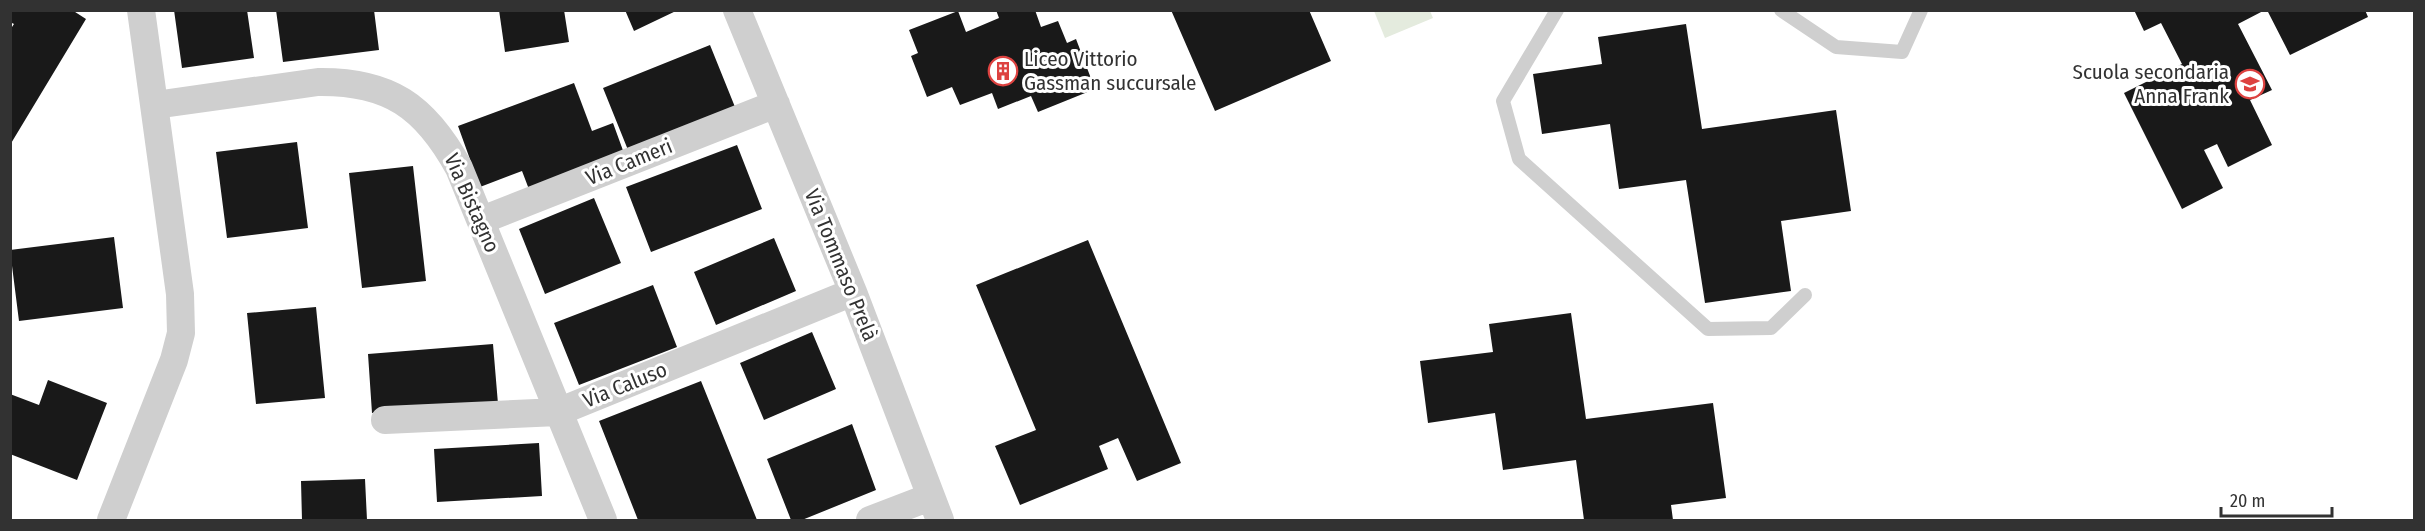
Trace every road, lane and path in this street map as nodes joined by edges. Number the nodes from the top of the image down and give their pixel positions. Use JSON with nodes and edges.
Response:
{"nodes":[{"id":1,"x":141,"y":10,"type":"edge"},
{"id":2,"x":737,"y":10,"type":"edge"},
{"id":3,"x":1557,"y":10,"type":"edge"},
{"id":4,"x":1781,"y":10,"type":"edge"},
{"id":5,"x":1921,"y":10,"type":"edge"},
{"id":6,"x":776,"y":104,"type":"junction"},
{"id":7,"x":155,"y":105,"type":"junction"},
{"id":8,"x":482,"y":220,"type":"junction"},
{"id":9,"x":853,"y":292,"type":"junction"},
{"id":10,"x":1805,"y":295,"type":"dead end"},
{"id":11,"x":558,"y":412,"type":"junction"},
{"id":12,"x":385,"y":420,"type":"dead end"},
{"id":13,"x":935,"y":509,"type":"edge"},
{"id":14,"x":111,"y":520,"type":"edge"},
{"id":15,"x":603,"y":520,"type":"edge"},
{"id":16,"x":870,"y":520,"type":"edge"}],
"edges":[{"from":1,"to":7,"type":"street"},
{"from":2,"to":6,"type":"street","name":"Via Tommaso Prelà"},
{"from":3,"to":10,"type":"lane"},
{"from":4,"to":5,"type":"lane"},
{"from":6,"to":8,"type":"street","name":"Via Cameri"},
{"from":6,"to":9,"type":"street","name":"Via Tommaso Prelà"},
{"from":7,"to":8,"type":"street","name":"Via Bistagno"},
{"from":7,"to":14,"type":"street"},
{"from":8,"to":11,"type":"street","name":"Via Bistagno"},
{"from":9,"to":11,"type":"street","name":"Via Caluso"},
{"from":9,"to":13,"type":"street","name":"Via Tommaso Prelà"},
{"from":11,"to":12,"type":"street","name":"Via Caluso"},
{"from":11,"to":15,"type":"street","name":"Via Bistagno"},
{"from":13,"to":16,"type":"street"}]}
